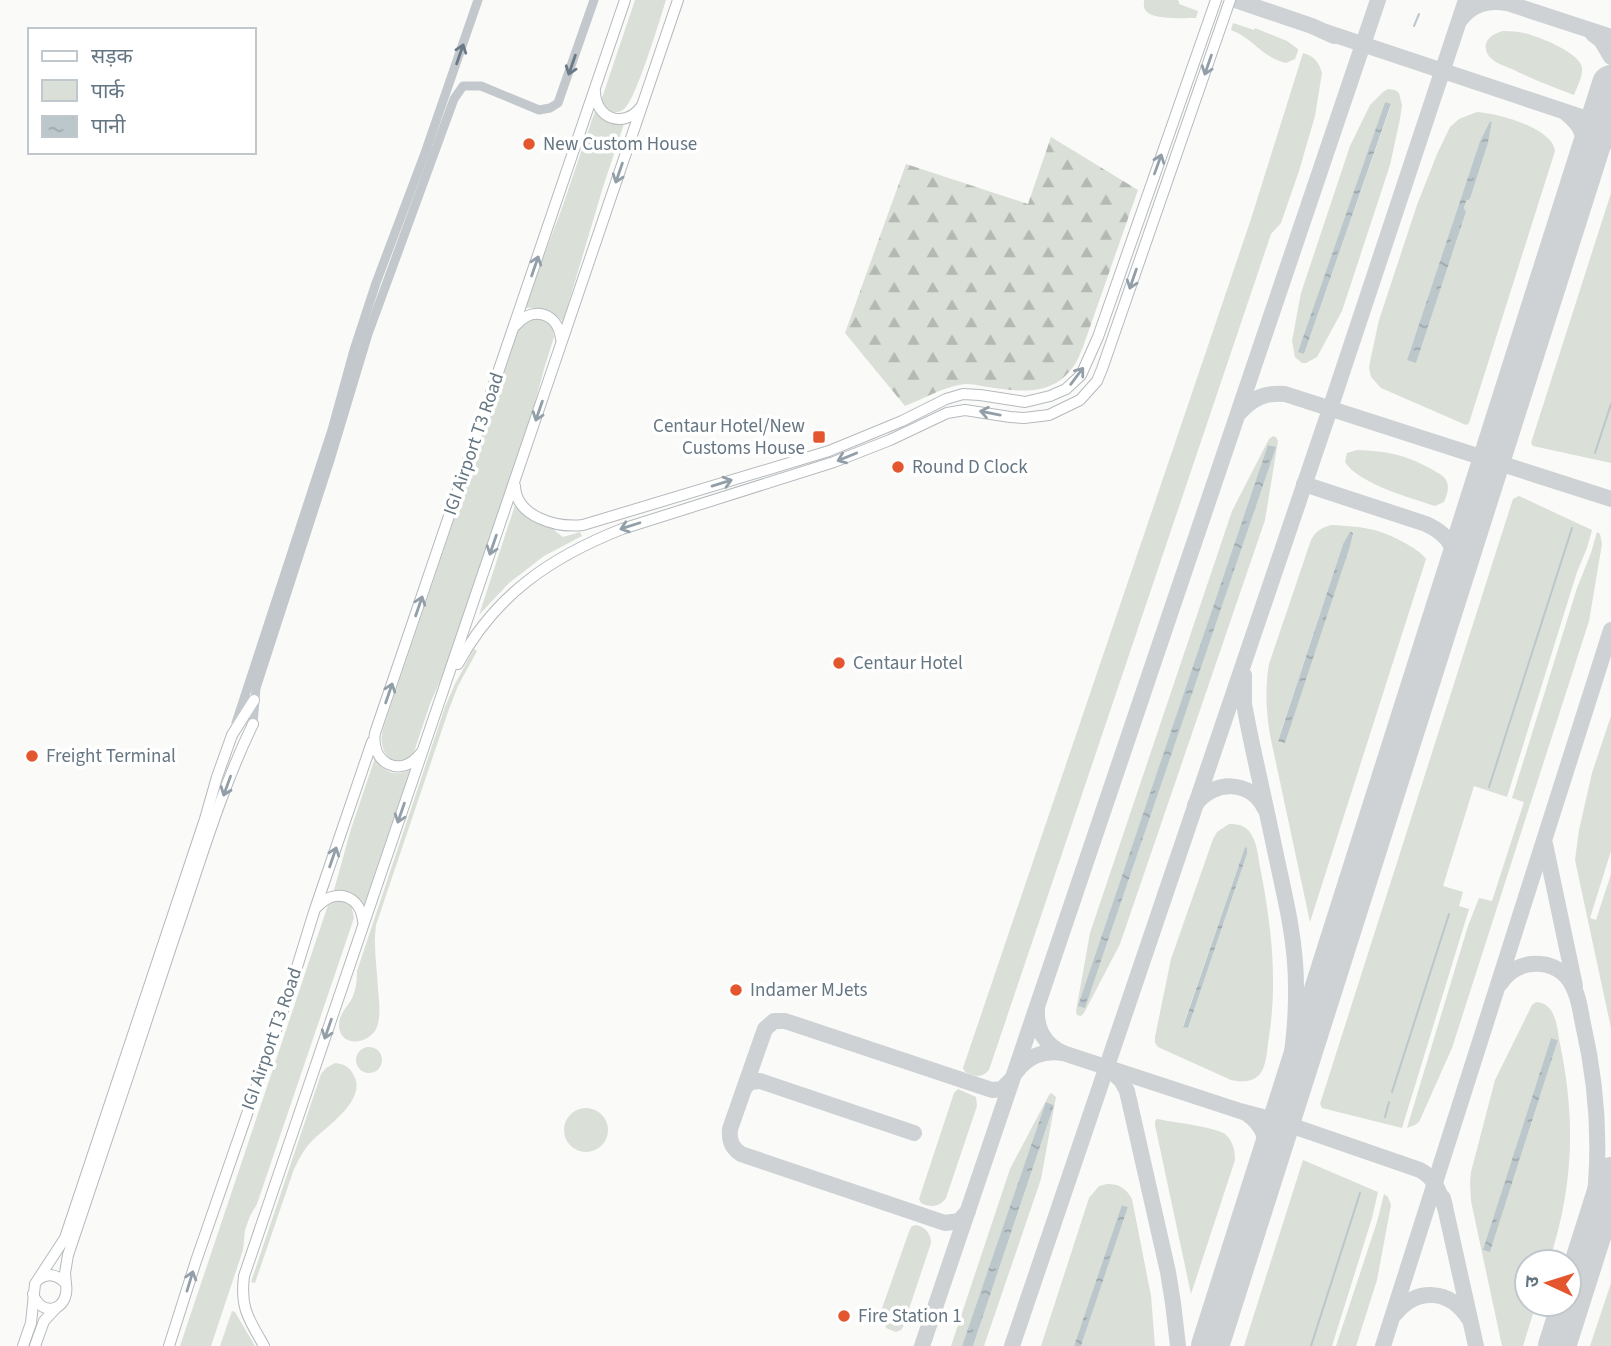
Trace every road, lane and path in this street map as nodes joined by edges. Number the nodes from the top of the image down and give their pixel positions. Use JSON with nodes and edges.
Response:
{"nodes":[{"id":1,"x":478,"y":0,"type":"edge"},
{"id":2,"x":594,"y":0,"type":"edge"},
{"id":3,"x":625,"y":0,"type":"edge"},
{"id":4,"x":678,"y":0,"type":"edge"},
{"id":5,"x":1216,"y":0,"type":"edge"},
{"id":6,"x":1230,"y":0,"type":"edge"},
{"id":7,"x":596,"y":86,"type":"junction"},
{"id":8,"x":644,"y":102,"type":"junction"},
{"id":9,"x":513,"y":330,"type":"junction"},
{"id":10,"x":561,"y":346,"type":"junction"},
{"id":11,"x":515,"y":480,"type":"junction"},
{"id":12,"x":442,"y":695,"type":"junction"},
{"id":13,"x":254,"y":700,"type":"junction"},
{"id":14,"x":253,"y":724,"type":"joint"},
{"id":15,"x":375,"y":733,"type":"junction"},
{"id":16,"x":232,"y":735,"type":"junction"},
{"id":17,"x":423,"y":749,"type":"junction"},
{"id":18,"x":314,"y":912,"type":"junction"},
{"id":19,"x":362,"y":928,"type":"junction"},
{"id":20,"x":39,"y":1279,"type":"junction"},
{"id":21,"x":66,"y":1284,"type":"junction"},
{"id":22,"x":33,"y":1294,"type":"junction"},
{"id":23,"x":57,"y":1307,"type":"junction"},
{"id":24,"x":23,"y":1346,"type":"edge"},
{"id":25,"x":35,"y":1346,"type":"edge"},
{"id":26,"x":169,"y":1346,"type":"edge"},
{"id":27,"x":264,"y":1346,"type":"edge"}],
"edges":[{"from":16,"to":1,"type":"street","one_way":true},
{"from":2,"to":13,"type":"street","one_way":true},
{"from":3,"to":7,"type":"main road","name":"IGI Airport T3 Road"},
{"from":4,"to":8,"type":"main road"},
{"from":11,"to":5,"type":"main road","one_way":true},
{"from":6,"to":12,"type":"main road","one_way":true},
{"from":7,"to":8,"type":"main road"},
{"from":9,"to":7,"type":"main road","name":"IGI Airport T3 Road","one_way":true},
{"from":8,"to":10,"type":"main road","one_way":true},
{"from":9,"to":10,"type":"main road"},
{"from":15,"to":9,"type":"main road","name":"IGI Airport T3 Road","one_way":true},
{"from":10,"to":11,"type":"main road","one_way":true},
{"from":11,"to":12,"type":"main road","one_way":true},
{"from":12,"to":17,"type":"main road"},
{"from":13,"to":14,"type":"street"},
{"from":13,"to":16,"type":"main road"},
{"from":14,"to":21,"type":"main road","one_way":true},
{"from":15,"to":17,"type":"main road"},
{"from":18,"to":15,"type":"main road","name":"IGI Airport T3 Road","one_way":true},
{"from":16,"to":20,"type":"main road"},
{"from":17,"to":19,"type":"main road","one_way":true},
{"from":18,"to":19,"type":"main road"},
{"from":26,"to":18,"type":"main road","name":"IGI Airport T3 Road","one_way":true},
{"from":19,"to":27,"type":"main road","one_way":true},
{"from":20,"to":21,"type":"main road"},
{"from":20,"to":22,"type":"main road"},
{"from":21,"to":23,"type":"main road"},
{"from":22,"to":23,"type":"main road"},
{"from":22,"to":24,"type":"main road"},
{"from":23,"to":25,"type":"main road"}]}
